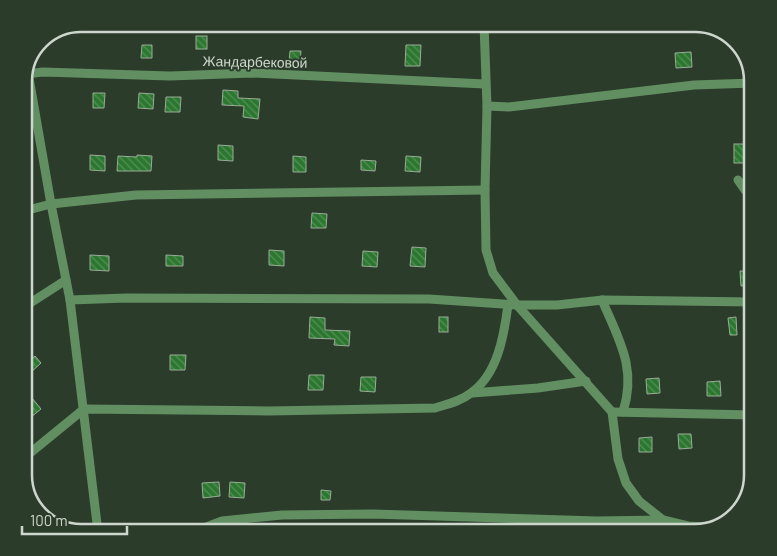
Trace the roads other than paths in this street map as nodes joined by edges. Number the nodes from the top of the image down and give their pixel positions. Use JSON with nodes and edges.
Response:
{"nodes":[{"id":1,"x":484,"y":32,"type":"edge"},
{"id":2,"x":34,"y":73,"type":"edge"},
{"id":3,"x":744,"y":83,"type":"edge"},
{"id":4,"x":485,"y":84,"type":"junction"},
{"id":5,"x":33,"y":106,"type":"edge"},
{"id":6,"x":487,"y":106,"type":"junction"},
{"id":7,"x":738,"y":180,"type":"dead end"},
{"id":8,"x":744,"y":189,"type":"edge"},
{"id":9,"x":485,"y":190,"type":"junction"},
{"id":10,"x":51,"y":204,"type":"junction"},
{"id":11,"x":33,"y":209,"type":"edge"},
{"id":12,"x":66,"y":280,"type":"junction"},
{"id":13,"x":70,"y":300,"type":"junction"},
{"id":14,"x":602,"y":300,"type":"junction"},
{"id":15,"x":33,"y":301,"type":"edge"},
{"id":16,"x":744,"y":302,"type":"edge"},
{"id":17,"x":513,"y":305,"type":"junction"},
{"id":18,"x":586,"y":381,"type":"junction"},
{"id":19,"x":472,"y":393,"type":"junction"},
{"id":20,"x":84,"y":409,"type":"junction"},
{"id":21,"x":612,"y":412,"type":"junction"},
{"id":22,"x":624,"y":412,"type":"junction"},
{"id":23,"x":744,"y":415,"type":"edge"},
{"id":24,"x":33,"y":451,"type":"edge"},
{"id":25,"x":663,"y":520,"type":"junction"},
{"id":26,"x":97,"y":524,"type":"edge"},
{"id":27,"x":212,"y":524,"type":"edge"},
{"id":28,"x":680,"y":524,"type":"edge"}],
"edges":[{"from":1,"to":4,"type":"street"},
{"from":2,"to":4,"type":"street","name":"Жандарбековой"},
{"from":3,"to":6,"type":"street"},
{"from":4,"to":6,"type":"street"},
{"from":5,"to":10,"type":"street"},
{"from":6,"to":9,"type":"street"},
{"from":7,"to":8,"type":"street"},
{"from":9,"to":10,"type":"street"},
{"from":9,"to":17,"type":"street"},
{"from":10,"to":11,"type":"street"},
{"from":10,"to":12,"type":"street"},
{"from":12,"to":13,"type":"street"},
{"from":12,"to":15,"type":"street"},
{"from":13,"to":17,"type":"street"},
{"from":13,"to":20,"type":"street"},
{"from":14,"to":16,"type":"street"},
{"from":14,"to":17,"type":"street"},
{"from":14,"to":22,"type":"street"},
{"from":17,"to":18,"type":"street"},
{"from":17,"to":19,"type":"street"},
{"from":18,"to":19,"type":"street"},
{"from":18,"to":21,"type":"street"},
{"from":19,"to":20,"type":"street"},
{"from":20,"to":24,"type":"street"},
{"from":20,"to":26,"type":"street"},
{"from":21,"to":22,"type":"street"},
{"from":21,"to":25,"type":"street"},
{"from":22,"to":23,"type":"street"},
{"from":25,"to":27,"type":"street"},
{"from":25,"to":28,"type":"street"}]}
